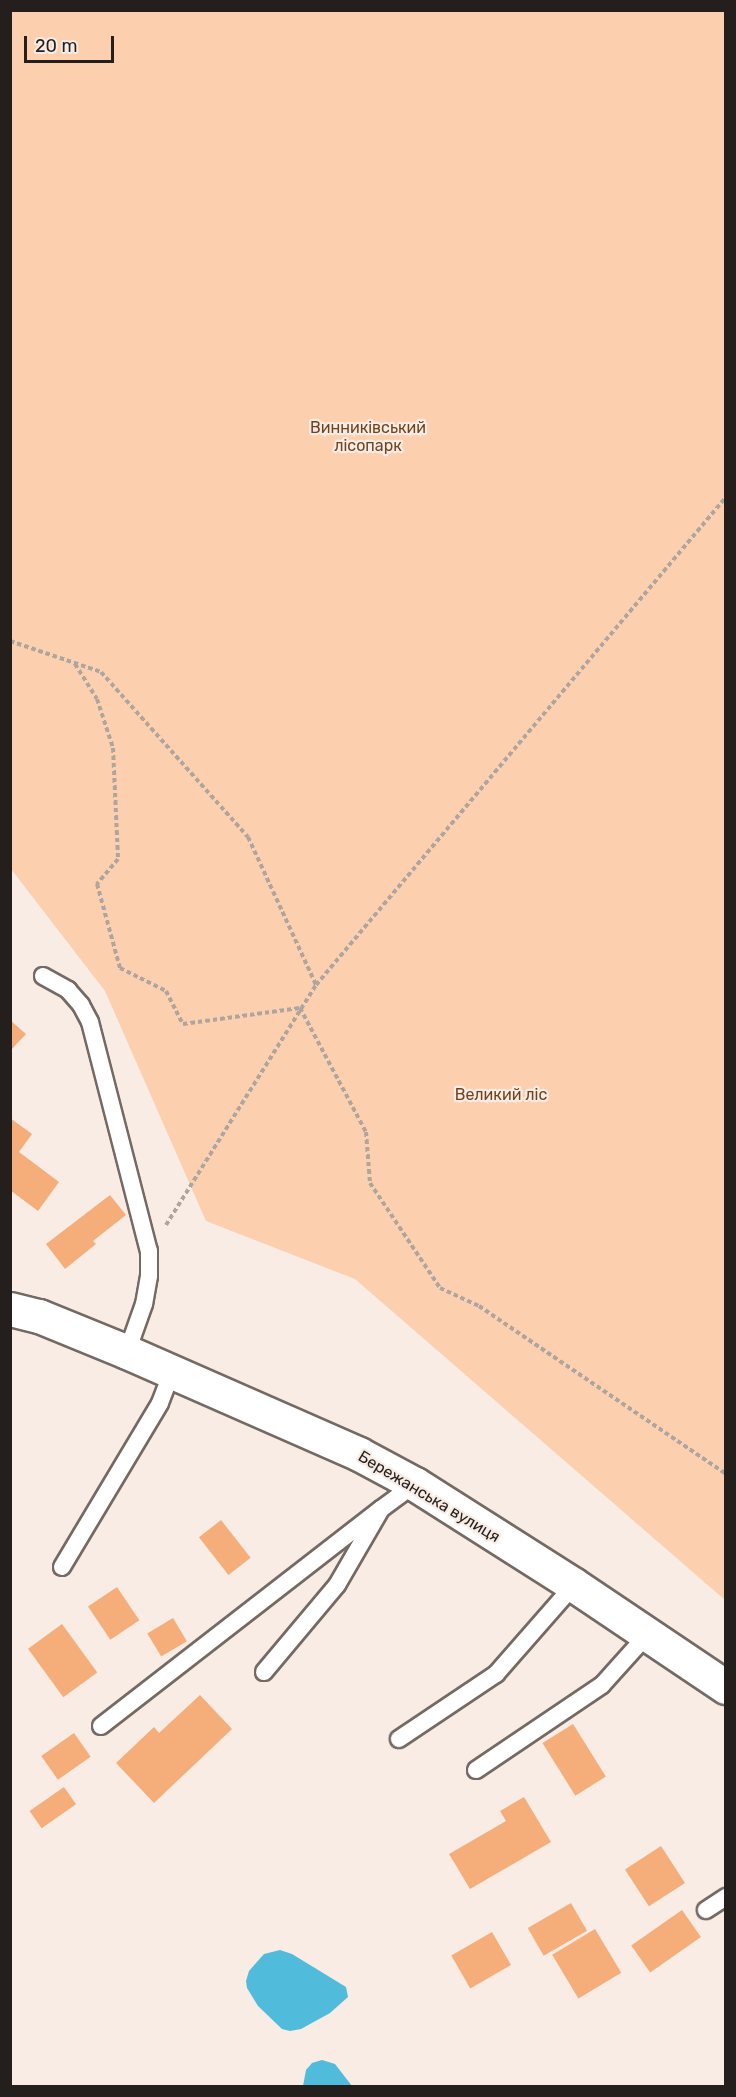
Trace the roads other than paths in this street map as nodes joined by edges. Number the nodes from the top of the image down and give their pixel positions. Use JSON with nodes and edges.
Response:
{"nodes":[{"id":1,"x":43,"y":976,"type":"dead end"},
{"id":2,"x":10,"y":1309,"type":"edge"},
{"id":3,"x":126,"y":1352,"type":"junction"},
{"id":4,"x":172,"y":1371,"type":"junction"},
{"id":5,"x":415,"y":1484,"type":"junction"},
{"id":6,"x":381,"y":1509,"type":"junction"},
{"id":7,"x":62,"y":1567,"type":"dead end"},
{"id":8,"x":574,"y":1585,"type":"junction"},
{"id":9,"x":646,"y":1635,"type":"junction"},
{"id":10,"x":264,"y":1672,"type":"dead end"},
{"id":11,"x":726,"y":1687,"type":"edge"},
{"id":12,"x":101,"y":1726,"type":"dead end"},
{"id":13,"x":399,"y":1739,"type":"dead end"},
{"id":14,"x":476,"y":1770,"type":"dead end"},
{"id":15,"x":726,"y":1897,"type":"edge"},
{"id":16,"x":706,"y":1910,"type":"dead end"}],
"edges":[{"from":1,"to":3,"type":"lane"},
{"from":2,"to":3,"type":"street","name":"Бережанська вулиця"},
{"from":3,"to":4,"type":"street","name":"Бережанська вулиця"},
{"from":4,"to":5,"type":"street","name":"Бережанська вулиця"},
{"from":4,"to":7,"type":"lane"},
{"from":5,"to":6,"type":"lane"},
{"from":5,"to":8,"type":"street","name":"Бережанська вулиця"},
{"from":6,"to":10,"type":"lane"},
{"from":6,"to":12,"type":"lane"},
{"from":8,"to":9,"type":"street","name":"Бережанська вулиця"},
{"from":8,"to":13,"type":"lane"},
{"from":9,"to":11,"type":"street","name":"Бережанська вулиця"},
{"from":9,"to":14,"type":"lane"},
{"from":15,"to":16,"type":"lane"}]}
